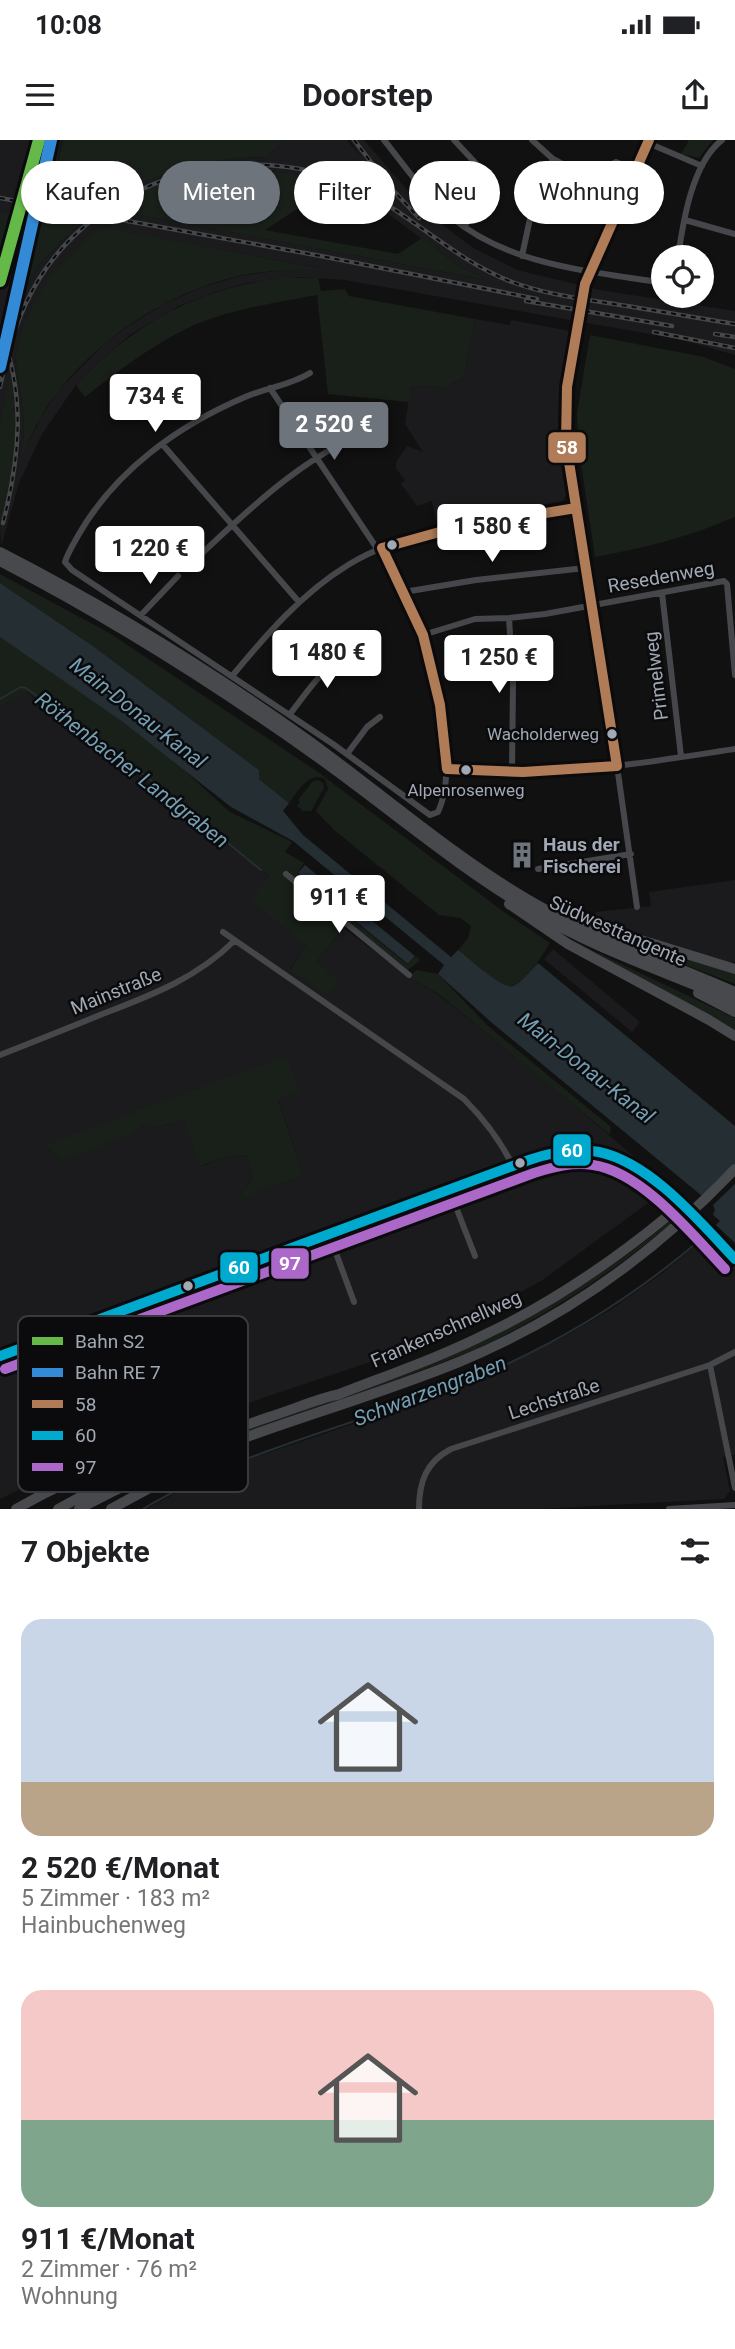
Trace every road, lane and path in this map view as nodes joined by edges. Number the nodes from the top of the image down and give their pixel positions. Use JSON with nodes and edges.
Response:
{"nodes":[{"id":1,"x":384,"y":140,"type":"edge"},
{"id":2,"x":454,"y":140,"type":"edge"},
{"id":3,"x":532,"y":140,"type":"edge"},
{"id":4,"x":544,"y":140,"type":"edge"},
{"id":5,"x":722,"y":140,"type":"edge"},
{"id":6,"x":648,"y":142,"type":"edge"},
{"id":7,"x":539,"y":147,"type":"junction"},
{"id":8,"x":553,"y":159,"type":"junction"},
{"id":9,"x":557,"y":161,"type":"edge"},
{"id":10,"x":639,"y":161,"type":"edge"},
{"id":11,"x":702,"y":166,"type":"junction"},
{"id":12,"x":685,"y":220,"type":"junction"},
{"id":13,"x":611,"y":224,"type":"edge"},
{"id":14,"x":465,"y":227,"type":"junction"},
{"id":15,"x":735,"y":234,"type":"edge"},
{"id":16,"x":680,"y":245,"type":"edge"},
{"id":17,"x":522,"y":256,"type":"junction"},
{"id":18,"x":590,"y":271,"type":"junction"},
{"id":19,"x":651,"y":281,"type":"edge"},
{"id":20,"x":584,"y":284,"type":"tunnel mouth"},
{"id":21,"x":578,"y":321,"type":"tunnel mouth"},
{"id":22,"x":310,"y":373,"type":"dead end"},
{"id":23,"x":270,"y":388,"type":"junction"},
{"id":24,"x":386,"y":430,"type":"dead end"},
{"id":25,"x":163,"y":445,"type":"junction"},
{"id":26,"x":316,"y":460,"type":"junction"},
{"id":27,"x":576,"y":508,"type":"junction"},
{"id":28,"x":232,"y":525,"type":"junction"},
{"id":29,"x":380,"y":549,"type":"junction"},
{"id":30,"x":0,"y":552,"type":"edge"},
{"id":31,"x":0,"y":561,"type":"edge"},
{"id":32,"x":193,"y":562,"type":"dead end"},
{"id":33,"x":585,"y":568,"type":"junction"},
{"id":34,"x":178,"y":576,"type":"dead end"},
{"id":35,"x":404,"y":592,"type":"junction"},
{"id":36,"x":662,"y":593,"type":"junction"},
{"id":37,"x":299,"y":602,"type":"junction"},
{"id":38,"x":591,"y":606,"type":"junction"},
{"id":39,"x":141,"y":615,"type":"junction"},
{"id":40,"x":509,"y":618,"type":"junction"},
{"id":41,"x":423,"y":635,"type":"junction"},
{"id":42,"x":354,"y":650,"type":"dead end"},
{"id":43,"x":735,"y":675,"type":"edge"},
{"id":44,"x":232,"y":676,"type":"junction"},
{"id":45,"x":290,"y":714,"type":"junction"},
{"id":46,"x":380,"y":717,"type":"dead end"},
{"id":47,"x":735,"y":749,"type":"edge"},
{"id":48,"x":347,"y":754,"type":"junction"},
{"id":49,"x":681,"y":756,"type":"junction"},
{"id":50,"x":617,"y":766,"type":"junction"},
{"id":51,"x":447,"y":769,"type":"junction"},
{"id":52,"x":512,"y":772,"type":"junction"},
{"id":53,"x":631,"y":854,"type":"junction"},
{"id":54,"x":463,"y":866,"type":"junction"},
{"id":55,"x":538,"y":869,"type":"dead end"},
{"id":56,"x":286,"y":874,"type":"dead end"},
{"id":57,"x":514,"y":891,"type":"junction"},
{"id":58,"x":637,"y":907,"type":"dead end"},
{"id":59,"x":223,"y":932,"type":"dead end"},
{"id":60,"x":234,"y":941,"type":"junction"},
{"id":61,"x":648,"y":967,"type":"junction"},
{"id":62,"x":735,"y":969,"type":"edge"},
{"id":63,"x":409,"y":975,"type":"dead end"},
{"id":64,"x":735,"y":989,"type":"edge"},
{"id":65,"x":735,"y":1002,"type":"edge"},
{"id":66,"x":735,"y":1012,"type":"edge"},
{"id":67,"x":735,"y":1036,"type":"edge"},
{"id":68,"x":0,"y":1055,"type":"edge"},
{"id":69,"x":513,"y":1166,"type":"junction"},
{"id":70,"x":735,"y":1169,"type":"edge"},
{"id":71,"x":449,"y":1189,"type":"junction"},
{"id":72,"x":668,"y":1215,"type":"dead end"},
{"id":73,"x":329,"y":1234,"type":"junction"},
{"id":74,"x":475,"y":1256,"type":"dead end"},
{"id":75,"x":735,"y":1259,"type":"edge"},
{"id":76,"x":354,"y":1302,"type":"dead end"},
{"id":77,"x":108,"y":1316,"type":"edge"},
{"id":78,"x":18,"y":1349,"type":"edge"},
{"id":79,"x":735,"y":1352,"type":"edge"},
{"id":80,"x":0,"y":1356,"type":"edge"},
{"id":81,"x":710,"y":1365,"type":"junction"},
{"id":82,"x":386,"y":1389,"type":"junction"},
{"id":83,"x":337,"y":1395,"type":"junction"},
{"id":84,"x":287,"y":1417,"type":"junction"},
{"id":85,"x":248,"y":1419,"type":"edge"},
{"id":86,"x":248,"y":1429,"type":"edge"},
{"id":87,"x":248,"y":1433,"type":"edge"},
{"id":88,"x":248,"y":1442,"type":"edge"},
{"id":89,"x":735,"y":1488,"type":"edge"},
{"id":90,"x":49,"y":1492,"type":"edge"},
{"id":91,"x":90,"y":1492,"type":"edge"},
{"id":92,"x":111,"y":1492,"type":"edge"},
{"id":93,"x":142,"y":1492,"type":"edge"},
{"id":94,"x":735,"y":1504,"type":"edge"},
{"id":95,"x":16,"y":1509,"type":"edge"},
{"id":96,"x":58,"y":1509,"type":"edge"},
{"id":97,"x":79,"y":1509,"type":"edge"},
{"id":98,"x":111,"y":1509,"type":"edge"},
{"id":99,"x":419,"y":1509,"type":"edge"},
{"id":100,"x":669,"y":1509,"type":"edge"}],
"edges":[{"from":1,"to":14,"type":"street"},
{"from":2,"to":14,"type":"street"},
{"from":3,"to":7,"type":"street"},
{"from":4,"to":7,"type":"street"},
{"from":5,"to":11,"type":"street"},
{"from":6,"to":10,"type":"street"},
{"from":6,"to":11,"type":"street"},
{"from":7,"to":8,"type":"street"},
{"from":8,"to":9,"type":"street"},
{"from":8,"to":17,"type":"street"},
{"from":11,"to":12,"type":"street"},
{"from":12,"to":15,"type":"street"},
{"from":12,"to":16,"type":"street"},
{"from":13,"to":18,"type":"street"},
{"from":14,"to":17,"type":"street"},
{"from":17,"to":18,"type":"street"},
{"from":18,"to":19,"type":"street"},
{"from":18,"to":20,"type":"street"},
{"from":21,"to":27,"type":"street"},
{"from":22,"to":23,"type":"street"},
{"from":23,"to":25,"type":"street"},
{"from":23,"to":26,"type":"street"},
{"from":24,"to":26,"type":"street"},
{"from":25,"to":28,"type":"street"},
{"from":25,"to":39,"type":"street"},
{"from":26,"to":28,"type":"street"},
{"from":26,"to":29,"type":"street"},
{"from":27,"to":29,"type":"street"},
{"from":27,"to":33,"type":"street"},
{"from":28,"to":32,"type":"street"},
{"from":28,"to":37,"type":"street"},
{"from":29,"to":35,"type":"street"},
{"from":29,"to":37,"type":"street"},
{"from":30,"to":57,"type":"highway","name":"Südwesttangente"},
{"from":31,"to":54,"type":"highway","name":"Südwesttangente"},
{"from":33,"to":35,"type":"street"},
{"from":33,"to":38,"type":"street"},
{"from":34,"to":39,"type":"street"},
{"from":35,"to":41,"type":"street"},
{"from":36,"to":38,"type":"street","name":"Resedenweg"},
{"from":36,"to":43,"type":"street","name":"Resedenweg"},
{"from":36,"to":49,"type":"street","name":"Primelweg"},
{"from":37,"to":44,"type":"street"},
{"from":38,"to":40,"type":"street","name":"Resedenweg"},
{"from":38,"to":50,"type":"street"},
{"from":39,"to":44,"type":"street"},
{"from":40,"to":41,"type":"street","name":"Resedenweg"},
{"from":40,"to":52,"type":"street"},
{"from":41,"to":51,"type":"street"},
{"from":42,"to":45,"type":"street"},
{"from":44,"to":45,"type":"street"},
{"from":45,"to":48,"type":"street"},
{"from":46,"to":48,"type":"street"},
{"from":47,"to":49,"type":"street"},
{"from":48,"to":51,"type":"street"},
{"from":49,"to":50,"type":"street"},
{"from":50,"to":52,"type":"street"},
{"from":50,"to":53,"type":"street"},
{"from":51,"to":52,"type":"street"},
{"from":53,"to":55,"type":"street"},
{"from":53,"to":58,"type":"street"},
{"from":54,"to":61,"type":"highway","name":"Südwesttangente"},
{"from":54,"to":67,"type":"highway"},
{"from":56,"to":63,"type":"street"},
{"from":57,"to":62,"type":"highway"},
{"from":57,"to":64,"type":"highway","name":"Südwesttangente"},
{"from":59,"to":60,"type":"street"},
{"from":60,"to":68,"type":"street","name":"Mainstraße"},
{"from":60,"to":69,"type":"street"},
{"from":61,"to":65,"type":"highway","name":"Südwesttangente"},
{"from":61,"to":66,"type":"highway"},
{"from":69,"to":71,"type":"street"},
{"from":69,"to":75,"type":"street"},
{"from":70,"to":82,"type":"highway","name":"Frankenschnellweg"},
{"from":71,"to":73,"type":"street"},
{"from":71,"to":74,"type":"street"},
{"from":72,"to":83,"type":"highway","name":"Frankenschnellweg"},
{"from":73,"to":76,"type":"street"},
{"from":73,"to":77,"type":"street"},
{"from":78,"to":80,"type":"street"},
{"from":79,"to":81,"type":"street","name":"Lechstraße"},
{"from":81,"to":89,"type":"street"},
{"from":81,"to":99,"type":"street","name":"Lechstraße"},
{"from":82,"to":83,"type":"highway","name":"Frankenschnellweg"},
{"from":82,"to":84,"type":"highway","name":"Frankenschnellweg"},
{"from":83,"to":84,"type":"highway","name":"Frankenschnellweg"},
{"from":84,"to":85,"type":"highway"},
{"from":84,"to":86,"type":"highway","name":"Frankenschnellweg"},
{"from":84,"to":87,"type":"highway","name":"Frankenschnellweg"},
{"from":84,"to":88,"type":"highway"},
{"from":90,"to":95,"type":"highway"},
{"from":91,"to":96,"type":"highway","name":"Frankenschnellweg"},
{"from":92,"to":97,"type":"highway","name":"Frankenschnellweg"},
{"from":93,"to":98,"type":"highway"},
{"from":94,"to":100,"type":"street"}]}
